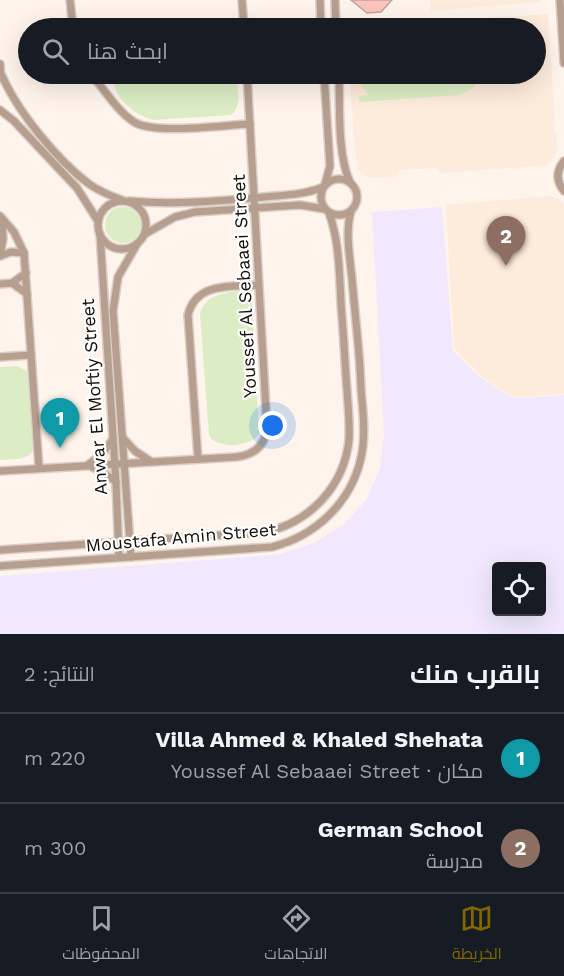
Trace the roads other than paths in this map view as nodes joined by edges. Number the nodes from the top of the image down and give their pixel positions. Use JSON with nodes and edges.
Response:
{"nodes":[{"id":1,"x":70,"y":0,"type":"edge"},
{"id":2,"x":242,"y":0,"type":"edge"},
{"id":3,"x":320,"y":0,"type":"edge"},
{"id":4,"x":335,"y":0,"type":"edge"},
{"id":5,"x":561,"y":5,"type":"edge"},
{"id":6,"x":72,"y":18,"type":"edge"},
{"id":7,"x":243,"y":18,"type":"edge"},
{"id":8,"x":321,"y":18,"type":"edge"},
{"id":9,"x":336,"y":18,"type":"edge"},
{"id":10,"x":564,"y":63,"type":"edge"},
{"id":11,"x":0,"y":64,"type":"edge"},
{"id":12,"x":1,"y":78,"type":"edge"},
{"id":13,"x":99,"y":84,"type":"edge"},
{"id":14,"x":248,"y":84,"type":"edge"},
{"id":15,"x":325,"y":84,"type":"edge"},
{"id":16,"x":339,"y":84,"type":"edge"},
{"id":17,"x":0,"y":110,"type":"edge"},
{"id":18,"x":250,"y":124,"type":"junction"},
{"id":19,"x":564,"y":161,"type":"edge"},
{"id":20,"x":350,"y":182,"type":"junction"},
{"id":21,"x":324,"y":186,"type":"junction"},
{"id":22,"x":564,"y":191,"type":"edge"},
{"id":23,"x":254,"y":198,"type":"junction"},
{"id":24,"x":126,"y":201,"type":"junction"},
{"id":25,"x":255,"y":208,"type":"junction"},
{"id":26,"x":327,"y":211,"type":"junction"},
{"id":27,"x":351,"y":211,"type":"junction"},
{"id":28,"x":1,"y":217,"type":"edge"},
{"id":29,"x":98,"y":222,"type":"junction"},
{"id":30,"x":100,"y":234,"type":"junction"},
{"id":31,"x":145,"y":234,"type":"junction"},
{"id":32,"x":137,"y":244,"type":"junction"},
{"id":33,"x":24,"y":253,"type":"junction"},
{"id":34,"x":0,"y":256,"type":"edge"},
{"id":35,"x":26,"y":273,"type":"junction"},
{"id":36,"x":12,"y":283,"type":"junction"},
{"id":37,"x":0,"y":284,"type":"edge"},
{"id":38,"x":258,"y":285,"type":"junction"},
{"id":39,"x":27,"y":294,"type":"junction"},
{"id":40,"x":30,"y":355,"type":"junction"},
{"id":41,"x":0,"y":357,"type":"edge"},
{"id":42,"x":360,"y":362,"type":"junction"},
{"id":43,"x":346,"y":363,"type":"junction"},
{"id":44,"x":360,"y":371,"type":"junction"},
{"id":45,"x":346,"y":372,"type":"junction"},
{"id":46,"x":123,"y":438,"type":"junction"},
{"id":47,"x":113,"y":439,"type":"junction"},
{"id":48,"x":198,"y":459,"type":"junction"},
{"id":49,"x":150,"y":461,"type":"junction"},
{"id":50,"x":124,"y":463,"type":"junction"},
{"id":51,"x":115,"y":464,"type":"junction"},
{"id":52,"x":88,"y":465,"type":"junction"},
{"id":53,"x":39,"y":468,"type":"junction"},
{"id":54,"x":0,"y":471,"type":"edge"},
{"id":55,"x":116,"y":483,"type":"junction"},
{"id":56,"x":118,"y":542,"type":"junction"},
{"id":57,"x":130,"y":542,"type":"junction"},
{"id":58,"x":0,"y":550,"type":"edge"},
{"id":59,"x":131,"y":556,"type":"junction"},
{"id":60,"x":119,"y":557,"type":"junction"},
{"id":61,"x":0,"y":566,"type":"edge"}],
"edges":[{"from":1,"to":6,"type":"street"},
{"from":2,"to":7,"type":"street"},
{"from":3,"to":8,"type":"street"},
{"from":4,"to":9,"type":"street"},
{"from":5,"to":10,"type":"street"},
{"from":11,"to":12,"type":"street"},
{"from":12,"to":24,"type":"street"},
{"from":13,"to":18,"type":"street"},
{"from":14,"to":18,"type":"street","name":"Youssef Al Sebaaei Street"},
{"from":15,"to":21,"type":"street"},
{"from":16,"to":20,"type":"street"},
{"from":17,"to":29,"type":"street"},
{"from":18,"to":23,"type":"street","name":"Youssef Al Sebaaei Street"},
{"from":19,"to":22,"type":"street"},
{"from":20,"to":21,"type":"street"},
{"from":20,"to":27,"type":"street"},
{"from":21,"to":23,"type":"street"},
{"from":21,"to":26,"type":"street"},
{"from":23,"to":24,"type":"street"},
{"from":23,"to":25,"type":"street","name":"Youssef Al Sebaaei Street"},
{"from":24,"to":29,"type":"street"},
{"from":24,"to":31,"type":"street"},
{"from":25,"to":26,"type":"street"},
{"from":25,"to":31,"type":"street"},
{"from":25,"to":38,"type":"street","name":"Youssef Al Sebaaei Street"},
{"from":26,"to":27,"type":"street"},
{"from":26,"to":43,"type":"street","name":"Moustafa Amin Street"},
{"from":27,"to":42,"type":"street","name":"Moustafa Amin Street"},
{"from":28,"to":33,"type":"street"},
{"from":28,"to":34,"type":"street"},
{"from":29,"to":30,"type":"street"},
{"from":30,"to":32,"type":"street"},
{"from":30,"to":47,"type":"street","name":"Anwar El Moftiy Street"},
{"from":31,"to":32,"type":"street"},
{"from":32,"to":46,"type":"street","name":"Anwar El Moftiy Street"},
{"from":33,"to":34,"type":"street"},
{"from":33,"to":35,"type":"street"},
{"from":35,"to":36,"type":"street"},
{"from":35,"to":39,"type":"street"},
{"from":36,"to":37,"type":"street"},
{"from":36,"to":39,"type":"street"},
{"from":38,"to":48,"type":"street"},
{"from":38,"to":48,"type":"street","name":"Youssef Al Sebaaei Street"},
{"from":39,"to":40,"type":"street"},
{"from":40,"to":41,"type":"street"},
{"from":40,"to":53,"type":"street"},
{"from":42,"to":43,"type":"street"},
{"from":42,"to":44,"type":"street","name":"Moustafa Amin Street"},
{"from":43,"to":45,"type":"street","name":"Moustafa Amin Street"},
{"from":44,"to":45,"type":"street"},
{"from":44,"to":59,"type":"street","name":"Moustafa Amin Street"},
{"from":45,"to":57,"type":"street","name":"Moustafa Amin Street"},
{"from":46,"to":49,"type":"street"},
{"from":46,"to":50,"type":"street","name":"Anwar El Moftiy Street"},
{"from":47,"to":51,"type":"street","name":"Anwar El Moftiy Street"},
{"from":47,"to":52,"type":"street"},
{"from":48,"to":49,"type":"street","name":"Youssef Al Sebaaei Street"},
{"from":49,"to":50,"type":"street","name":"Youssef Al Sebaaei Street"},
{"from":50,"to":51,"type":"street","name":"Youssef Al Sebaaei Street"},
{"from":50,"to":57,"type":"street","name":"Anwar El Moftiy Street"},
{"from":51,"to":52,"type":"street","name":"Youssef Al Sebaaei Street"},
{"from":51,"to":55,"type":"street","name":"Anwar El Moftiy Street"},
{"from":52,"to":53,"type":"street","name":"Youssef Al Sebaaei Street"},
{"from":52,"to":55,"type":"street"},
{"from":53,"to":54,"type":"street","name":"Youssef Al Sebaaei Street"},
{"from":55,"to":56,"type":"street","name":"Anwar El Moftiy Street"},
{"from":56,"to":57,"type":"street","name":"Moustafa Amin Street"},
{"from":56,"to":58,"type":"street","name":"Moustafa Amin Street"},
{"from":56,"to":60,"type":"street","name":"Anwar El Moftiy Street"},
{"from":57,"to":59,"type":"street","name":"Anwar El Moftiy Street"},
{"from":59,"to":60,"type":"street","name":"Moustafa Amin Street"},
{"from":60,"to":61,"type":"street","name":"Moustafa Amin Street"}]}
